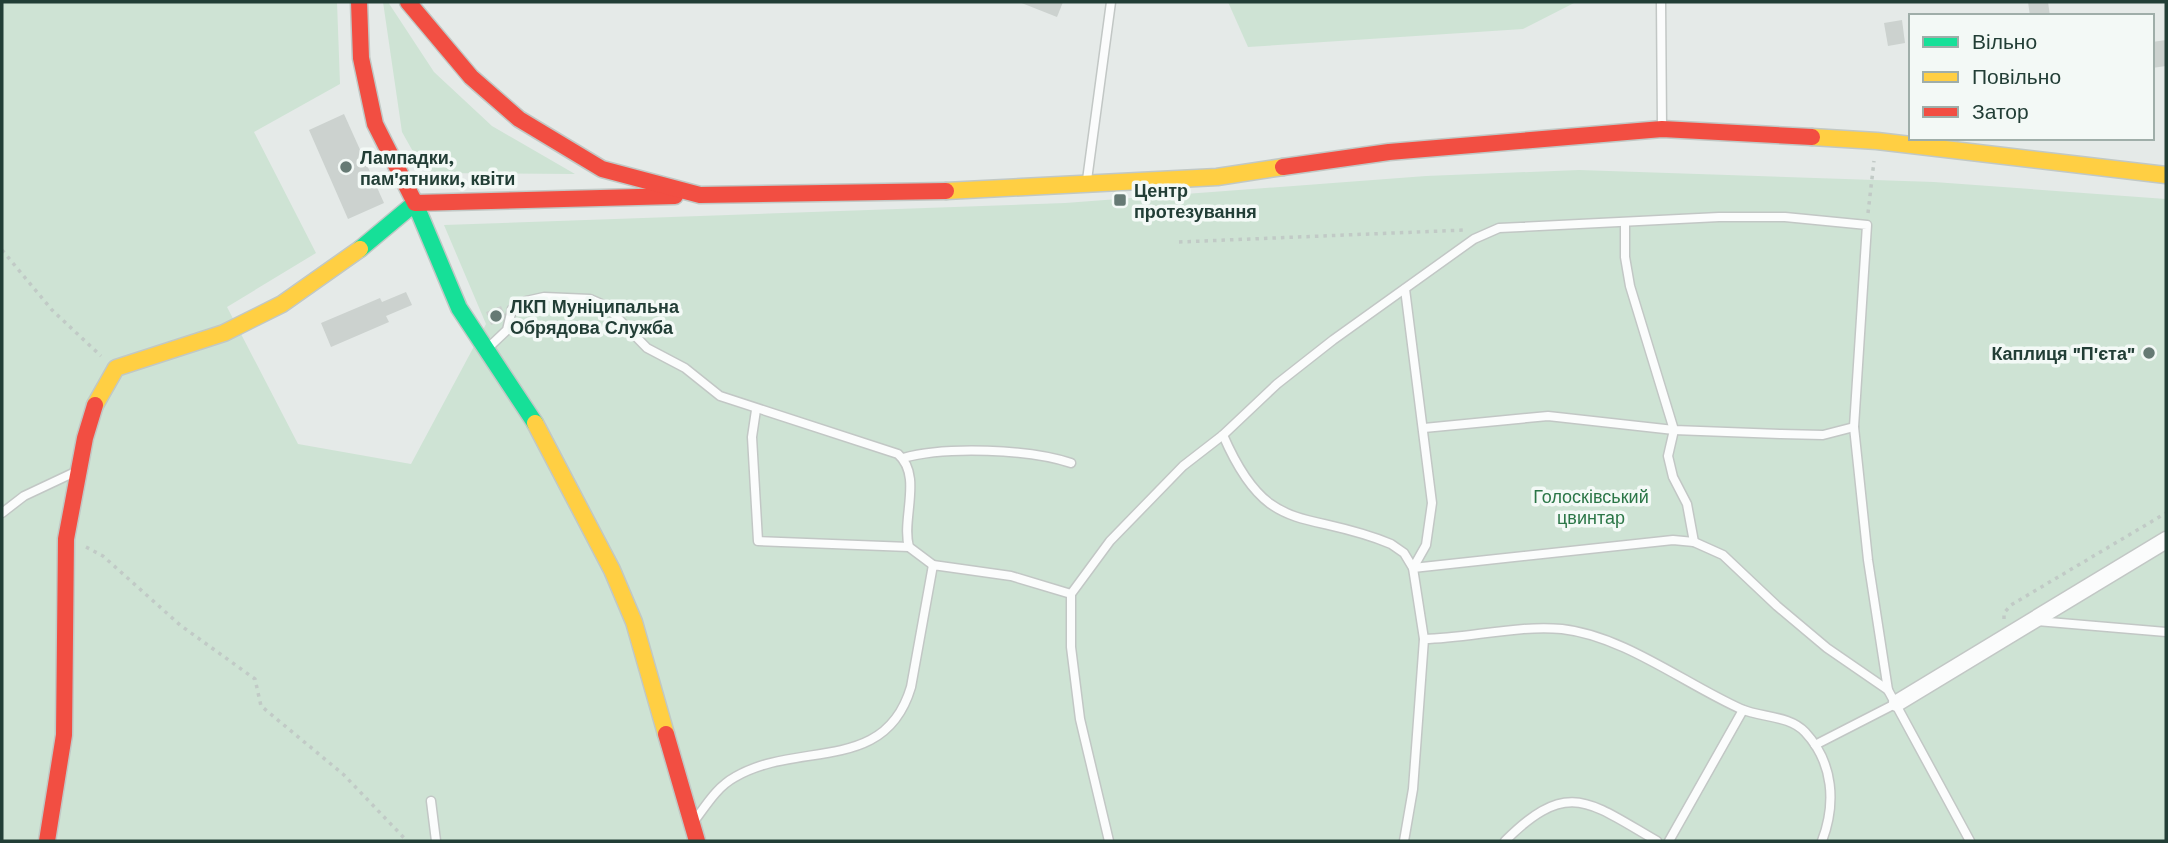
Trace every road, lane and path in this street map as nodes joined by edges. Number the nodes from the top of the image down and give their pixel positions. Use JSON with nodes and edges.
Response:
{"nodes":[{"id":1,"x":359,"y":2,"type":"edge"},
{"id":2,"x":408,"y":2,"type":"edge"},
{"id":3,"x":1111,"y":2,"type":"edge"},
{"id":4,"x":1661,"y":2,"type":"edge"},
{"id":5,"x":1662,"y":129,"type":"junction"},
{"id":6,"x":1874,"y":160,"type":"dead end"},
{"id":7,"x":2166,"y":175,"type":"edge"},
{"id":8,"x":1087,"y":183,"type":"junction"},
{"id":9,"x":700,"y":195,"type":"junction"},
{"id":10,"x":415,"y":203,"type":"junction"},
{"id":11,"x":1625,"y":223,"type":"junction"},
{"id":12,"x":1867,"y":225,"type":"junction"},
{"id":13,"x":1471,"y":229,"type":"dead end"},
{"id":14,"x":1180,"y":243,"type":"dead end"},
{"id":15,"x":2,"y":250,"type":"edge"},
{"id":16,"x":1405,"y":289,"type":"junction"},
{"id":17,"x":486,"y":350,"type":"junction"},
{"id":18,"x":116,"y":368,"type":"junction"},
{"id":19,"x":757,"y":410,"type":"junction"},
{"id":20,"x":1854,"y":427,"type":"junction"},
{"id":21,"x":1424,"y":428,"type":"junction"},
{"id":22,"x":1674,"y":430,"type":"junction"},
{"id":23,"x":1223,"y":436,"type":"junction"},
{"id":24,"x":903,"y":458,"type":"junction"},
{"id":25,"x":1071,"y":463,"type":"dead end"},
{"id":26,"x":78,"y":471,"type":"junction"},
{"id":27,"x":2,"y":513,"type":"edge"},
{"id":28,"x":2166,"y":513,"type":"edge"},
{"id":29,"x":66,"y":539,"type":"junction"},
{"id":30,"x":2166,"y":540,"type":"edge"},
{"id":31,"x":1694,"y":542,"type":"junction"},
{"id":32,"x":909,"y":547,"type":"junction"},
{"id":33,"x":933,"y":565,"type":"junction"},
{"id":34,"x":1413,"y":568,"type":"junction"},
{"id":35,"x":1071,"y":594,"type":"junction"},
{"id":36,"x":2036,"y":621,"type":"junction"},
{"id":37,"x":2010,"y":632,"type":"junction"},
{"id":38,"x":2166,"y":632,"type":"edge"},
{"id":39,"x":1424,"y":639,"type":"junction"},
{"id":40,"x":1892,"y":696,"type":"junction"},
{"id":41,"x":1743,"y":710,"type":"junction"},
{"id":42,"x":1815,"y":745,"type":"junction"},
{"id":43,"x":431,"y":801,"type":"dead end"},
{"id":44,"x":693,"y":823,"type":"junction"},
{"id":45,"x":47,"y":841,"type":"edge"},
{"id":46,"x":407,"y":841,"type":"edge"},
{"id":47,"x":436,"y":841,"type":"edge"},
{"id":48,"x":697,"y":841,"type":"edge"},
{"id":49,"x":1109,"y":841,"type":"edge"},
{"id":50,"x":1404,"y":841,"type":"edge"},
{"id":51,"x":1505,"y":841,"type":"edge"},
{"id":52,"x":1657,"y":841,"type":"edge"},
{"id":53,"x":1669,"y":841,"type":"edge"},
{"id":54,"x":1822,"y":841,"type":"edge"},
{"id":55,"x":1970,"y":841,"type":"edge"}],
"edges":[{"from":1,"to":10,"type":"street"},
{"from":2,"to":9,"type":"street"},
{"from":3,"to":8,"type":"lane"},
{"from":4,"to":5,"type":"lane"},
{"from":5,"to":7,"type":"street"},
{"from":5,"to":8,"type":"street"},
{"from":6,"to":12,"type":"path"},
{"from":8,"to":9,"type":"street"},
{"from":9,"to":10,"type":"street"},
{"from":10,"to":17,"type":"street"},
{"from":10,"to":18,"type":"street"},
{"from":11,"to":12,"type":"lane"},
{"from":11,"to":16,"type":"lane"},
{"from":11,"to":22,"type":"lane"},
{"from":12,"to":20,"type":"lane"},
{"from":13,"to":14,"type":"path"},
{"from":15,"to":18,"type":"path"},
{"from":16,"to":21,"type":"lane"},
{"from":16,"to":23,"type":"lane"},
{"from":17,"to":19,"type":"lane"},
{"from":17,"to":44,"type":"street"},
{"from":18,"to":26,"type":"street"},
{"from":19,"to":24,"type":"lane"},
{"from":19,"to":32,"type":"lane"},
{"from":20,"to":22,"type":"lane"},
{"from":20,"to":40,"type":"lane"},
{"from":21,"to":22,"type":"lane"},
{"from":21,"to":34,"type":"lane"},
{"from":22,"to":31,"type":"lane"},
{"from":23,"to":34,"type":"lane"},
{"from":23,"to":35,"type":"lane"},
{"from":24,"to":25,"type":"lane"},
{"from":24,"to":32,"type":"lane"},
{"from":26,"to":27,"type":"lane"},
{"from":26,"to":29,"type":"street"},
{"from":28,"to":37,"type":"path"},
{"from":29,"to":45,"type":"street"},
{"from":29,"to":46,"type":"path"},
{"from":30,"to":36,"type":"street"},
{"from":31,"to":34,"type":"lane"},
{"from":31,"to":40,"type":"lane"},
{"from":32,"to":33,"type":"lane"},
{"from":33,"to":35,"type":"lane"},
{"from":33,"to":44,"type":"lane"},
{"from":34,"to":39,"type":"lane"},
{"from":35,"to":49,"type":"lane"},
{"from":36,"to":37,"type":"street"},
{"from":36,"to":38,"type":"lane"},
{"from":37,"to":40,"type":"street"},
{"from":39,"to":41,"type":"lane"},
{"from":39,"to":50,"type":"lane"},
{"from":40,"to":42,"type":"lane"},
{"from":40,"to":55,"type":"lane"},
{"from":41,"to":42,"type":"lane"},
{"from":41,"to":53,"type":"lane"},
{"from":42,"to":54,"type":"lane"},
{"from":43,"to":47,"type":"lane"},
{"from":44,"to":48,"type":"street"},
{"from":51,"to":52,"type":"lane"}]}
